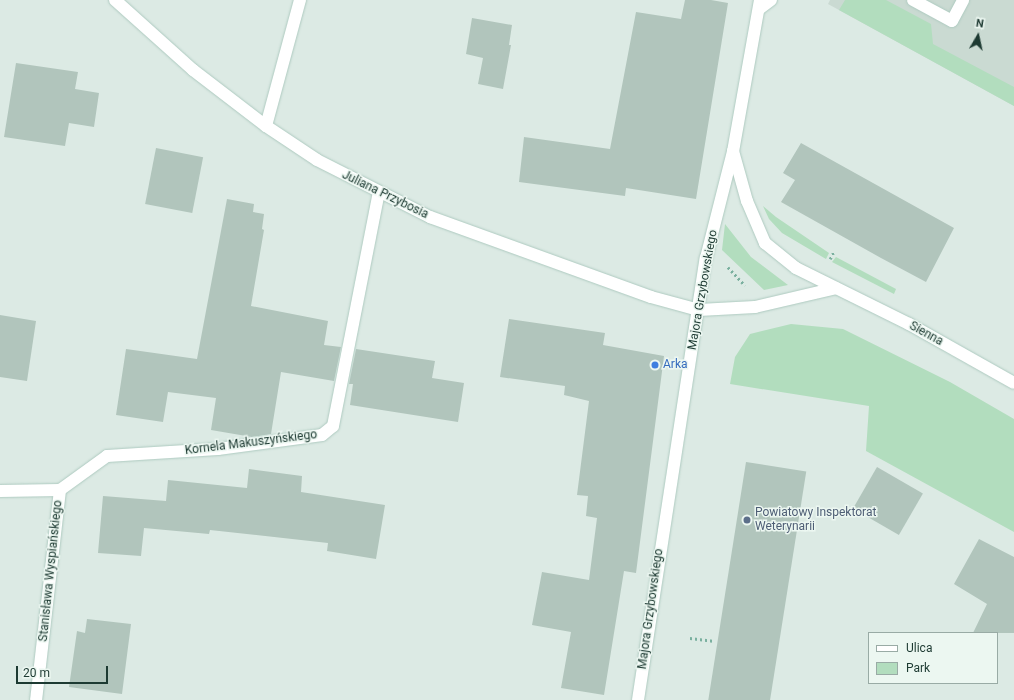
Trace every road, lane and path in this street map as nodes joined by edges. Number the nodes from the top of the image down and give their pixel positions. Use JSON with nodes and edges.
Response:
{"nodes":[{"id":1,"x":115,"y":0,"type":"edge"},
{"id":2,"x":300,"y":0,"type":"edge"},
{"id":3,"x":771,"y":0,"type":"edge"},
{"id":4,"x":913,"y":0,"type":"edge"},
{"id":5,"x":963,"y":0,"type":"edge"},
{"id":6,"x":760,"y":5,"type":"edge"},
{"id":7,"x":266,"y":126,"type":"junction"},
{"id":8,"x":733,"y":151,"type":"junction"},
{"id":9,"x":379,"y":192,"type":"junction"},
{"id":10,"x":834,"y":251,"type":"dead end"},
{"id":11,"x":828,"y":264,"type":"dead end"},
{"id":12,"x":725,"y":265,"type":"dead end"},
{"id":13,"x":836,"y":288,"type":"junction"},
{"id":14,"x":751,"y":290,"type":"dead end"},
{"id":15,"x":699,"y":310,"type":"junction"},
{"id":16,"x":1014,"y":383,"type":"edge"},
{"id":17,"x":60,"y":490,"type":"junction"},
{"id":18,"x":0,"y":491,"type":"edge"},
{"id":19,"x":690,"y":638,"type":"dead end"},
{"id":20,"x":715,"y":641,"type":"dead end"},
{"id":21,"x":36,"y":700,"type":"edge"},
{"id":22,"x":638,"y":700,"type":"edge"}],
"edges":[{"from":1,"to":7,"type":"street","name":"Juliana Przybosia"},
{"from":2,"to":7,"type":"street"},
{"from":3,"to":6,"type":"street"},
{"from":4,"to":5,"type":"street"},
{"from":6,"to":8,"type":"street","name":"Majora Grzybowskiego"},
{"from":7,"to":9,"type":"street","name":"Juliana Przybosia"},
{"from":8,"to":13,"type":"street","name":"Sienna"},
{"from":8,"to":15,"type":"street","name":"Majora Grzybowskiego"},
{"from":9,"to":15,"type":"street","name":"Juliana Przybosia"},
{"from":9,"to":17,"type":"street","name":"Kornela Makuszyńskiego"},
{"from":10,"to":11,"type":"path"},
{"from":12,"to":14,"type":"path"},
{"from":13,"to":15,"type":"street"},
{"from":13,"to":16,"type":"street","name":"Sienna"},
{"from":15,"to":22,"type":"street","name":"Majora Grzybowskiego"},
{"from":17,"to":18,"type":"street"},
{"from":17,"to":21,"type":"street","name":"Stanisława Wyspiańskiego"},
{"from":19,"to":20,"type":"path"}]}
